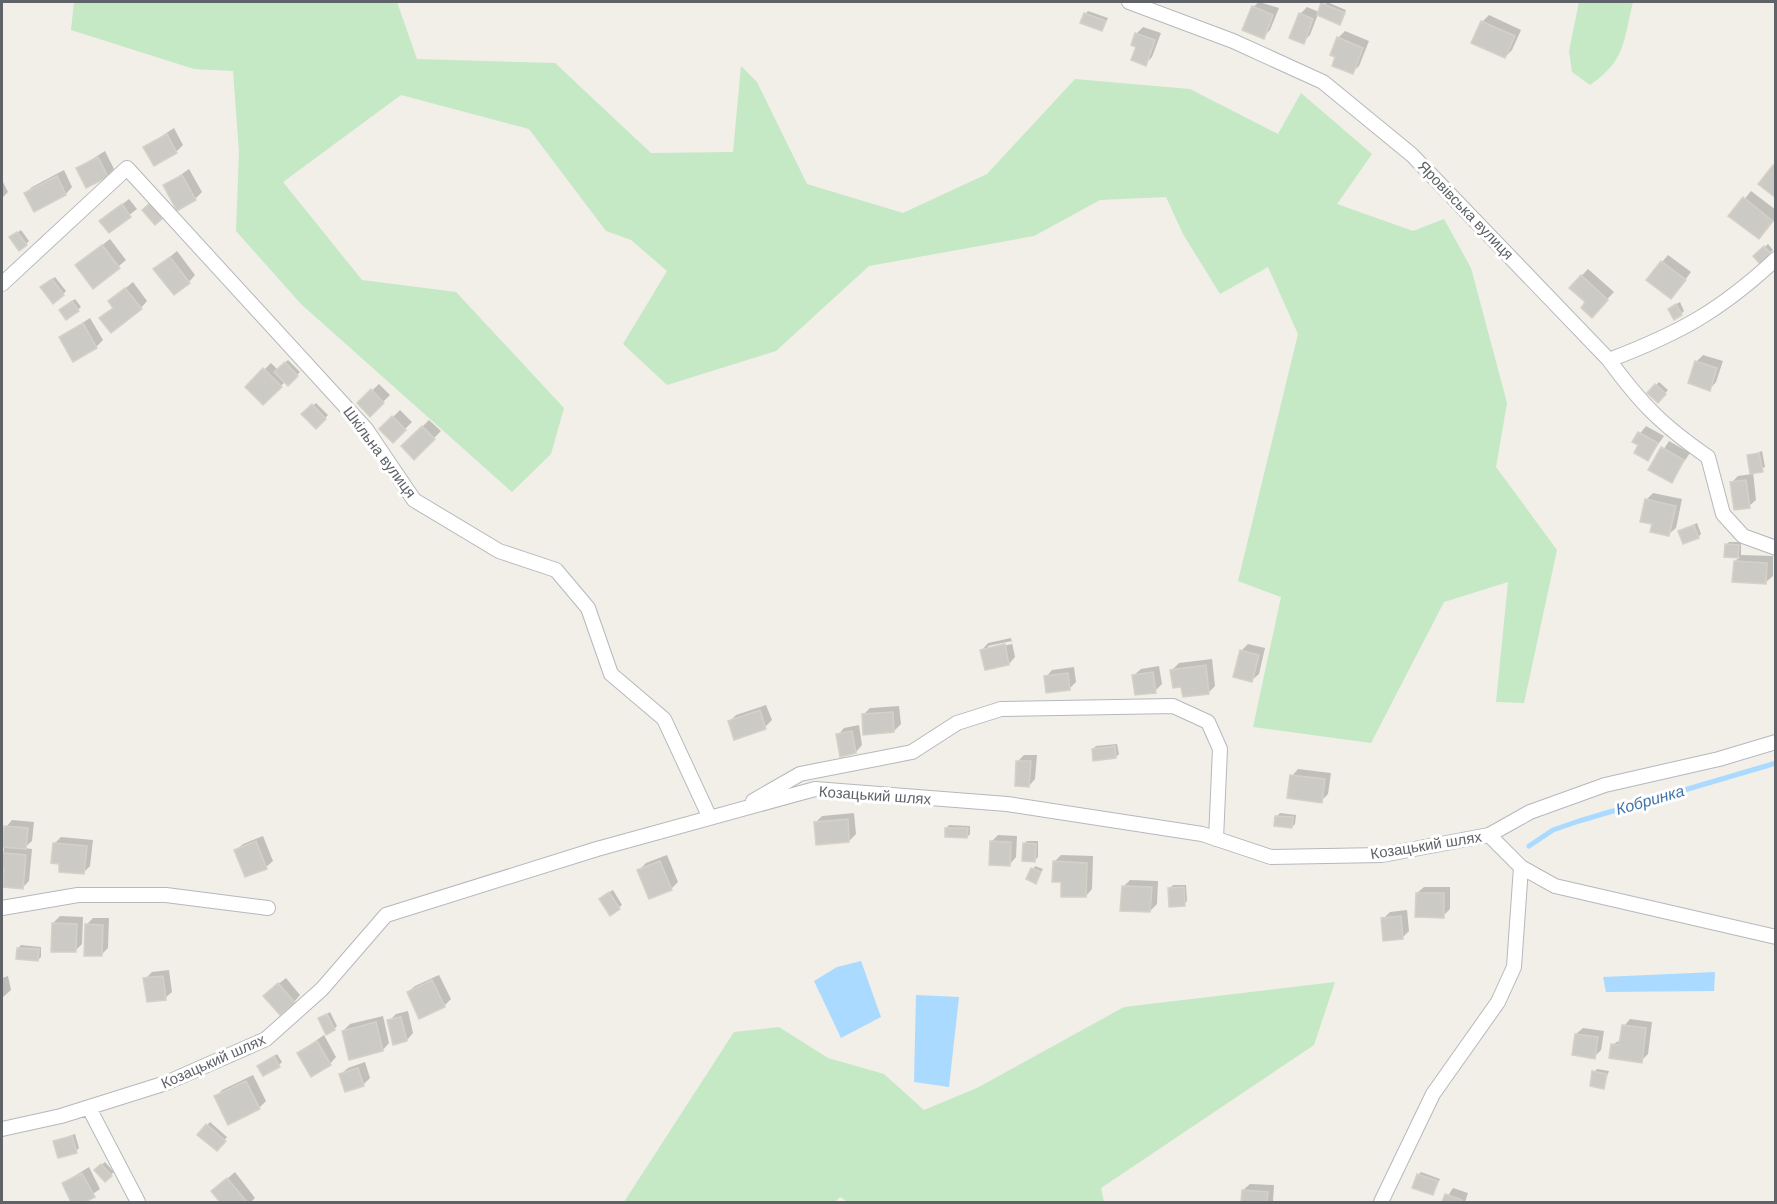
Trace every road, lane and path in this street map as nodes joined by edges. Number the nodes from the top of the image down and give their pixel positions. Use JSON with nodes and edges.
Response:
{"nodes":[{"id":1,"x":1129,"y":2,"type":"edge"},
{"id":2,"x":1776,"y":259,"type":"edge"},
{"id":3,"x":2,"y":285,"type":"edge"},
{"id":4,"x":1609,"y":360,"type":"junction"},
{"id":5,"x":1776,"y":548,"type":"edge"},
{"id":6,"x":1776,"y":742,"type":"edge"},
{"id":7,"x":737,"y":811,"type":"junction"},
{"id":8,"x":710,"y":818,"type":"junction"},
{"id":9,"x":1490,"y":835,"type":"junction"},
{"id":10,"x":1216,"y":839,"type":"junction"},
{"id":11,"x":1521,"y":867,"type":"junction"},
{"id":12,"x":2,"y":908,"type":"edge"},
{"id":13,"x":268,"y":908,"type":"dead end"},
{"id":14,"x":1776,"y":937,"type":"edge"},
{"id":15,"x":88,"y":1108,"type":"junction"},
{"id":16,"x":2,"y":1129,"type":"edge"},
{"id":17,"x":138,"y":1203,"type":"edge"},
{"id":18,"x":1381,"y":1203,"type":"edge"}],
"edges":[{"from":1,"to":4,"type":"street","name":"Яровівська вулиця"},
{"from":2,"to":4,"type":"street"},
{"from":3,"to":8,"type":"street","name":"Шкільна вулиця"},
{"from":4,"to":5,"type":"street","name":"Яровівська вулиця"},
{"from":6,"to":9,"type":"street","name":"Козацький шлях"},
{"from":7,"to":8,"type":"street","name":"Козацький шлях"},
{"from":7,"to":10,"type":"street","name":"Козацький шлях"},
{"from":7,"to":10,"type":"street"},
{"from":8,"to":15,"type":"street","name":"Козацький шлях"},
{"from":9,"to":10,"type":"street","name":"Козацький шлях"},
{"from":9,"to":11,"type":"street"},
{"from":11,"to":14,"type":"street"},
{"from":11,"to":18,"type":"street"},
{"from":12,"to":13,"type":"street"},
{"from":15,"to":16,"type":"street","name":"Козацький шлях"},
{"from":15,"to":17,"type":"street"}]}
